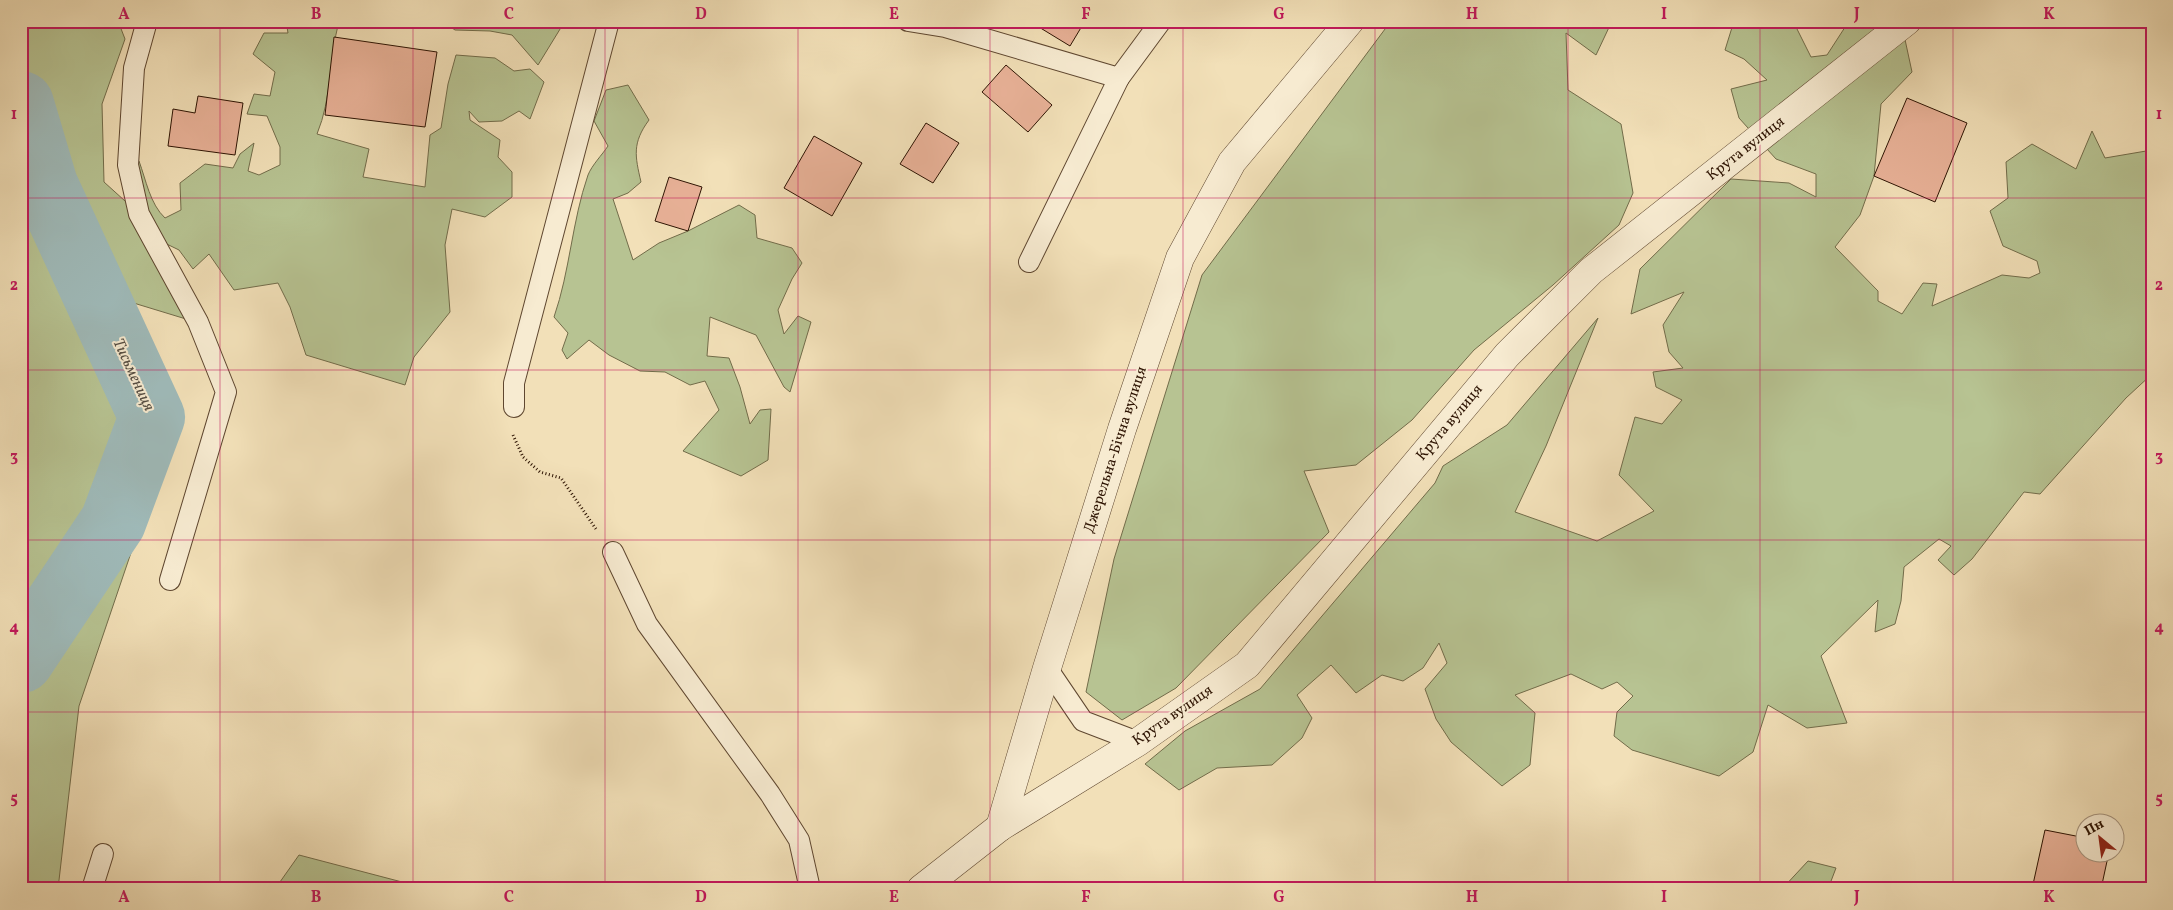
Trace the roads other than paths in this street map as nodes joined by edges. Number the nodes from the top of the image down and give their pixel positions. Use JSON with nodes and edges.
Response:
{"nodes":[{"id":1,"x":148,"y":21,"type":"edge"},
{"id":2,"x":609,"y":21,"type":"edge"},
{"id":3,"x":908,"y":21,"type":"edge"},
{"id":4,"x":1162,"y":21,"type":"edge"},
{"id":5,"x":1350,"y":21,"type":"edge"},
{"id":6,"x":1907,"y":21,"type":"edge"},
{"id":7,"x":1119,"y":78,"type":"junction"},
{"id":8,"x":1029,"y":262,"type":"dead end"},
{"id":9,"x":514,"y":407,"type":"road end"},
{"id":10,"x":613,"y":552,"type":"road end"},
{"id":11,"x":170,"y":580,"type":"dead end"},
{"id":12,"x":1047,"y":668,"type":"junction"},
{"id":13,"x":1138,"y":742,"type":"junction"},
{"id":14,"x":1000,"y":827,"type":"junction"},
{"id":15,"x":103,"y":854,"type":"dead end"},
{"id":16,"x":92,"y":889,"type":"edge"},
{"id":17,"x":810,"y":889,"type":"edge"},
{"id":18,"x":921,"y":889,"type":"edge"}],
"edges":[{"from":1,"to":11,"type":"lane"},
{"from":2,"to":9,"type":"lane"},
{"from":3,"to":7,"type":"lane"},
{"from":4,"to":7,"type":"lane"},
{"from":5,"to":12,"type":"street","name":"Джерельна-Бічна вулиця"},
{"from":6,"to":13,"type":"street","name":"Крута вулиця"},
{"from":7,"to":8,"type":"lane"},
{"from":10,"to":17,"type":"lane"},
{"from":12,"to":13,"type":"lane"},
{"from":12,"to":14,"type":"street","name":"Джерельна-Бічна вулиця"},
{"from":13,"to":14,"type":"street","name":"Крута вулиця"},
{"from":14,"to":18,"type":"street"},
{"from":15,"to":16,"type":"lane"}]}
